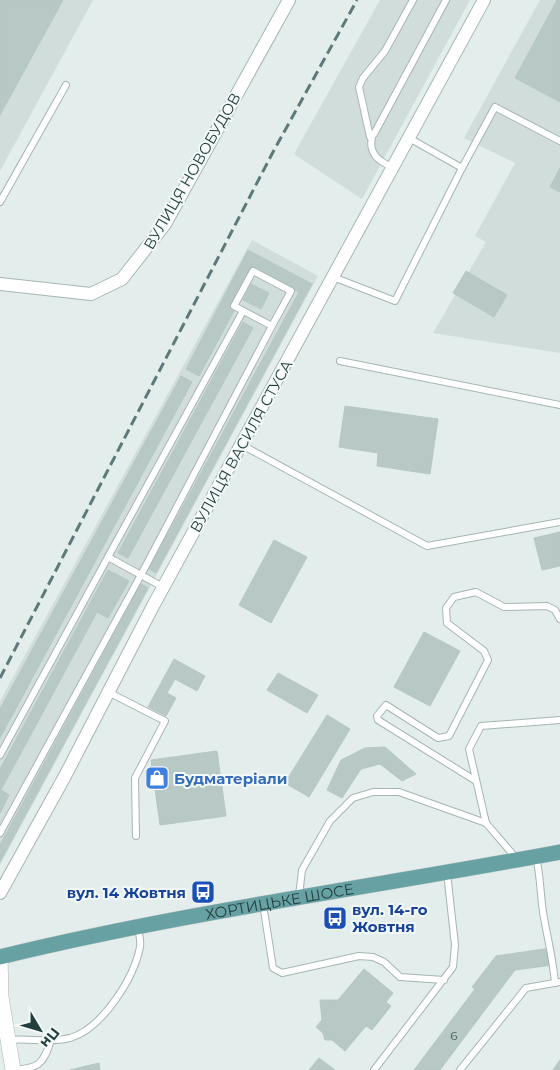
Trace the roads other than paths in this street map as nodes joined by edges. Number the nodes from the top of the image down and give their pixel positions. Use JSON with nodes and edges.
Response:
{"nodes":[{"id":1,"x":289,"y":0,"type":"edge"},
{"id":2,"x":414,"y":0,"type":"edge"},
{"id":3,"x":446,"y":0,"type":"edge"},
{"id":4,"x":484,"y":0,"type":"edge"},
{"id":5,"x":66,"y":85,"type":"dead end"},
{"id":6,"x":372,"y":137,"type":"junction"},
{"id":7,"x":409,"y":138,"type":"junction"},
{"id":8,"x":560,"y":141,"type":"edge"},
{"id":9,"x":392,"y":168,"type":"junction"},
{"id":10,"x":462,"y":168,"type":"junction"},
{"id":11,"x":0,"y":202,"type":"edge"},
{"id":12,"x":334,"y":276,"type":"junction"},
{"id":13,"x":0,"y":284,"type":"edge"},
{"id":14,"x":243,"y":311,"type":"junction"},
{"id":15,"x":272,"y":326,"type":"junction"},
{"id":16,"x":340,"y":361,"type":"dead end"},
{"id":17,"x":560,"y":405,"type":"edge"},
{"id":18,"x":242,"y":445,"type":"junction"},
{"id":19,"x":560,"y":522,"type":"edge"},
{"id":20,"x":108,"y":557,"type":"junction"},
{"id":21,"x":141,"y":575,"type":"junction"},
{"id":22,"x":163,"y":588,"type":"junction"},
{"id":23,"x":560,"y":620,"type":"edge"},
{"id":24,"x":108,"y":692,"type":"junction"},
{"id":25,"x":560,"y":720,"type":"edge"},
{"id":26,"x":0,"y":754,"type":"edge"},
{"id":27,"x":476,"y":780,"type":"junction"},
{"id":28,"x":486,"y":823,"type":"junction"},
{"id":29,"x":0,"y":833,"type":"edge"},
{"id":30,"x":136,"y":836,"type":"dead end"},
{"id":31,"x":560,"y":852,"type":"edge"},
{"id":32,"x":536,"y":857,"type":"junction"},
{"id":33,"x":518,"y":860,"type":"junction"},
{"id":34,"x":447,"y":873,"type":"junction"},
{"id":35,"x":0,"y":894,"type":"edge"},
{"id":36,"x":299,"y":897,"type":"junction"},
{"id":37,"x":263,"y":904,"type":"junction"},
{"id":38,"x":138,"y":928,"type":"junction"},
{"id":39,"x":0,"y":957,"type":"edge"},
{"id":40,"x":444,"y":980,"type":"junction"},
{"id":41,"x":558,"y":982,"type":"edge"},
{"id":42,"x":9,"y":1040,"type":"junction"},
{"id":43,"x":51,"y":1040,"type":"junction"},
{"id":44,"x":13,"y":1070,"type":"edge"},
{"id":45,"x":374,"y":1070,"type":"edge"},
{"id":46,"x":460,"y":1070,"type":"edge"}],
"edges":[{"from":1,"to":13,"type":"street","name":"ВУЛИЦЯ НОВОБУДОВ"},
{"from":2,"to":6,"type":"lane"},
{"from":3,"to":6,"type":"lane"},
{"from":4,"to":7,"type":"street","name":"ВУЛИЦЯ ВАСИЛЯ СТУСА"},
{"from":5,"to":11,"type":"lane"},
{"from":6,"to":9,"type":"lane"},
{"from":7,"to":9,"type":"street","name":"ВУЛИЦЯ ВАСИЛЯ СТУСА"},
{"from":7,"to":10,"type":"lane"},
{"from":8,"to":10,"type":"lane"},
{"from":9,"to":12,"type":"street","name":"ВУЛИЦЯ ВАСИЛЯ СТУСА"},
{"from":10,"to":12,"type":"lane"},
{"from":12,"to":18,"type":"street","name":"ВУЛИЦЯ ВАСИЛЯ СТУСА"},
{"from":14,"to":15,"type":"lane"},
{"from":14,"to":15,"type":"lane"},
{"from":14,"to":20,"type":"lane"},
{"from":15,"to":21,"type":"lane"},
{"from":16,"to":17,"type":"lane"},
{"from":18,"to":19,"type":"lane"},
{"from":18,"to":22,"type":"street","name":"ВУЛИЦЯ ВАСИЛЯ СТУСА"},
{"from":20,"to":21,"type":"lane"},
{"from":20,"to":26,"type":"lane"},
{"from":21,"to":22,"type":"lane"},
{"from":21,"to":29,"type":"lane"},
{"from":22,"to":24,"type":"street","name":"ВУЛИЦЯ ВАСИЛЯ СТУСА"},
{"from":23,"to":27,"type":"lane"},
{"from":24,"to":30,"type":"lane"},
{"from":24,"to":35,"type":"street","name":"ВУЛИЦЯ ВАСИЛЯ СТУСА"},
{"from":25,"to":27,"type":"lane"},
{"from":27,"to":28,"type":"lane"},
{"from":28,"to":33,"type":"lane"},
{"from":28,"to":36,"type":"lane"},
{"from":31,"to":32,"type":"main road","name":"ХОРТИЦЬКЕ ШОСЕ"},
{"from":32,"to":33,"type":"main road","name":"ХОРТИЦЬКЕ ШОСЕ"},
{"from":32,"to":41,"type":"lane"},
{"from":33,"to":34,"type":"main road","name":"ХОРТИЦЬКЕ ШОСЕ"},
{"from":34,"to":36,"type":"main road","name":"ХОРТИЦЬКЕ ШОСЕ"},
{"from":34,"to":40,"type":"lane"},
{"from":36,"to":37,"type":"main road","name":"ХОРТИЦЬКЕ ШОСЕ"},
{"from":37,"to":38,"type":"main road","name":"ХОРТИЦЬКЕ ШОСЕ"},
{"from":37,"to":40,"type":"lane"},
{"from":38,"to":39,"type":"main road","name":"ХОРТИЦЬКЕ ШОСЕ"},
{"from":38,"to":43,"type":"lane"},
{"from":39,"to":42,"type":"street"},
{"from":40,"to":45,"type":"lane"},
{"from":41,"to":46,"type":"lane"},
{"from":42,"to":43,"type":"lane"},
{"from":42,"to":44,"type":"street"},
{"from":43,"to":44,"type":"lane"}]}
